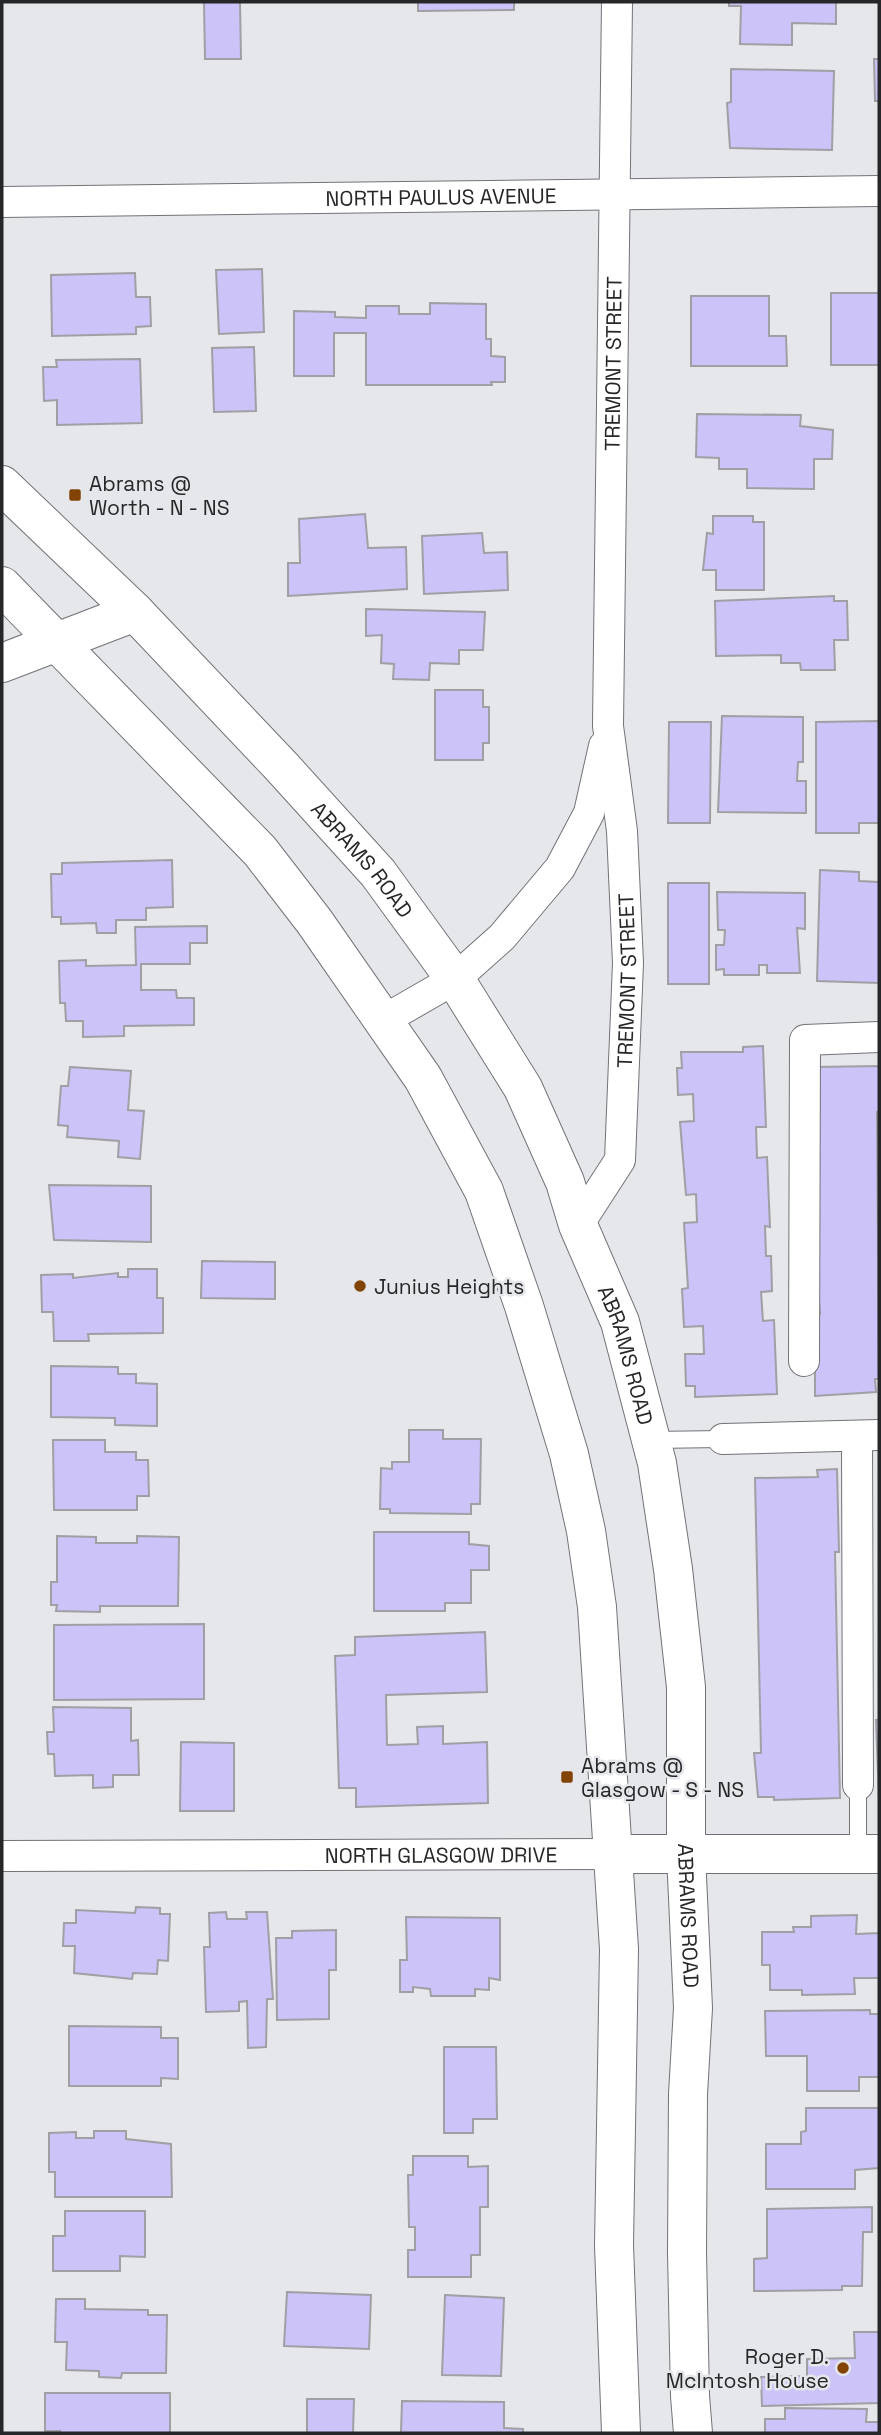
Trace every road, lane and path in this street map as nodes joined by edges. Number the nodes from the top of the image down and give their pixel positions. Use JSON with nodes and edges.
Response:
{"nodes":[{"id":1,"x":617,"y":2,"type":"edge"},
{"id":2,"x":879,"y":191,"type":"edge"},
{"id":3,"x":615,"y":192,"type":"junction"},
{"id":4,"x":2,"y":202,"type":"edge"},
{"id":5,"x":2,"y":485,"type":"edge"},
{"id":6,"x":2,"y":586,"type":"edge"},
{"id":7,"x":135,"y":612,"type":"junction"},
{"id":8,"x":57,"y":642,"type":"junction"},
{"id":9,"x":2,"y":663,"type":"edge"},
{"id":10,"x":608,"y":726,"type":"junction"},
{"id":11,"x":455,"y":979,"type":"junction"},
{"id":12,"x":382,"y":1021,"type":"junction"},
{"id":13,"x":879,"y":1037,"type":"edge"},
{"id":14,"x":578,"y":1225,"type":"junction"},
{"id":15,"x":804,"y":1361,"type":"dead end"},
{"id":16,"x":868,"y":1435,"type":"edge"},
{"id":17,"x":723,"y":1438,"type":"joint"},
{"id":18,"x":651,"y":1440,"type":"junction"},
{"id":19,"x":868,"y":1700,"type":"edge"},
{"id":20,"x":858,"y":1785,"type":"joint"},
{"id":21,"x":614,"y":1854,"type":"junction"},
{"id":22,"x":686,"y":1854,"type":"junction"},
{"id":23,"x":869,"y":1854,"type":"edge"},
{"id":24,"x":2,"y":1856,"type":"edge"},
{"id":25,"x":621,"y":2433,"type":"edge"},
{"id":26,"x":693,"y":2433,"type":"edge"}],
"edges":[{"from":1,"to":3,"type":"street","name":"TREMONT STREET"},
{"from":2,"to":3,"type":"street","name":"NORTH PAULUS AVENUE"},
{"from":3,"to":4,"type":"street","name":"NORTH PAULUS AVENUE"},
{"from":3,"to":10,"type":"street","name":"TREMONT STREET"},
{"from":5,"to":7,"type":"main road","name":"ABRAMS ROAD"},
{"from":6,"to":8,"type":"main road"},
{"from":7,"to":8,"type":"main road"},
{"from":7,"to":11,"type":"main road","name":"ABRAMS ROAD"},
{"from":8,"to":9,"type":"main road"},
{"from":8,"to":12,"type":"main road"},
{"from":10,"to":11,"type":"street","name":"TREMONT STREET"},
{"from":10,"to":14,"type":"street","name":"TREMONT STREET"},
{"from":11,"to":12,"type":"street","name":"TREMONT STREET"},
{"from":11,"to":14,"type":"main road","name":"ABRAMS ROAD"},
{"from":12,"to":21,"type":"main road"},
{"from":13,"to":15,"type":"street"},
{"from":14,"to":18,"type":"main road","name":"ABRAMS ROAD"},
{"from":16,"to":17,"type":"street"},
{"from":16,"to":19,"type":"street"},
{"from":17,"to":18,"type":"lane"},
{"from":18,"to":22,"type":"main road","name":"ABRAMS ROAD"},
{"from":19,"to":20,"type":"street"},
{"from":20,"to":23,"type":"lane"},
{"from":21,"to":22,"type":"main road","name":"NORTH GLASGOW DRIVE"},
{"from":21,"to":24,"type":"street","name":"NORTH GLASGOW DRIVE"},
{"from":21,"to":25,"type":"main road"},
{"from":22,"to":23,"type":"main road","name":"NORTH GLASGOW DRIVE"},
{"from":22,"to":26,"type":"main road","name":"ABRAMS ROAD"}]}
